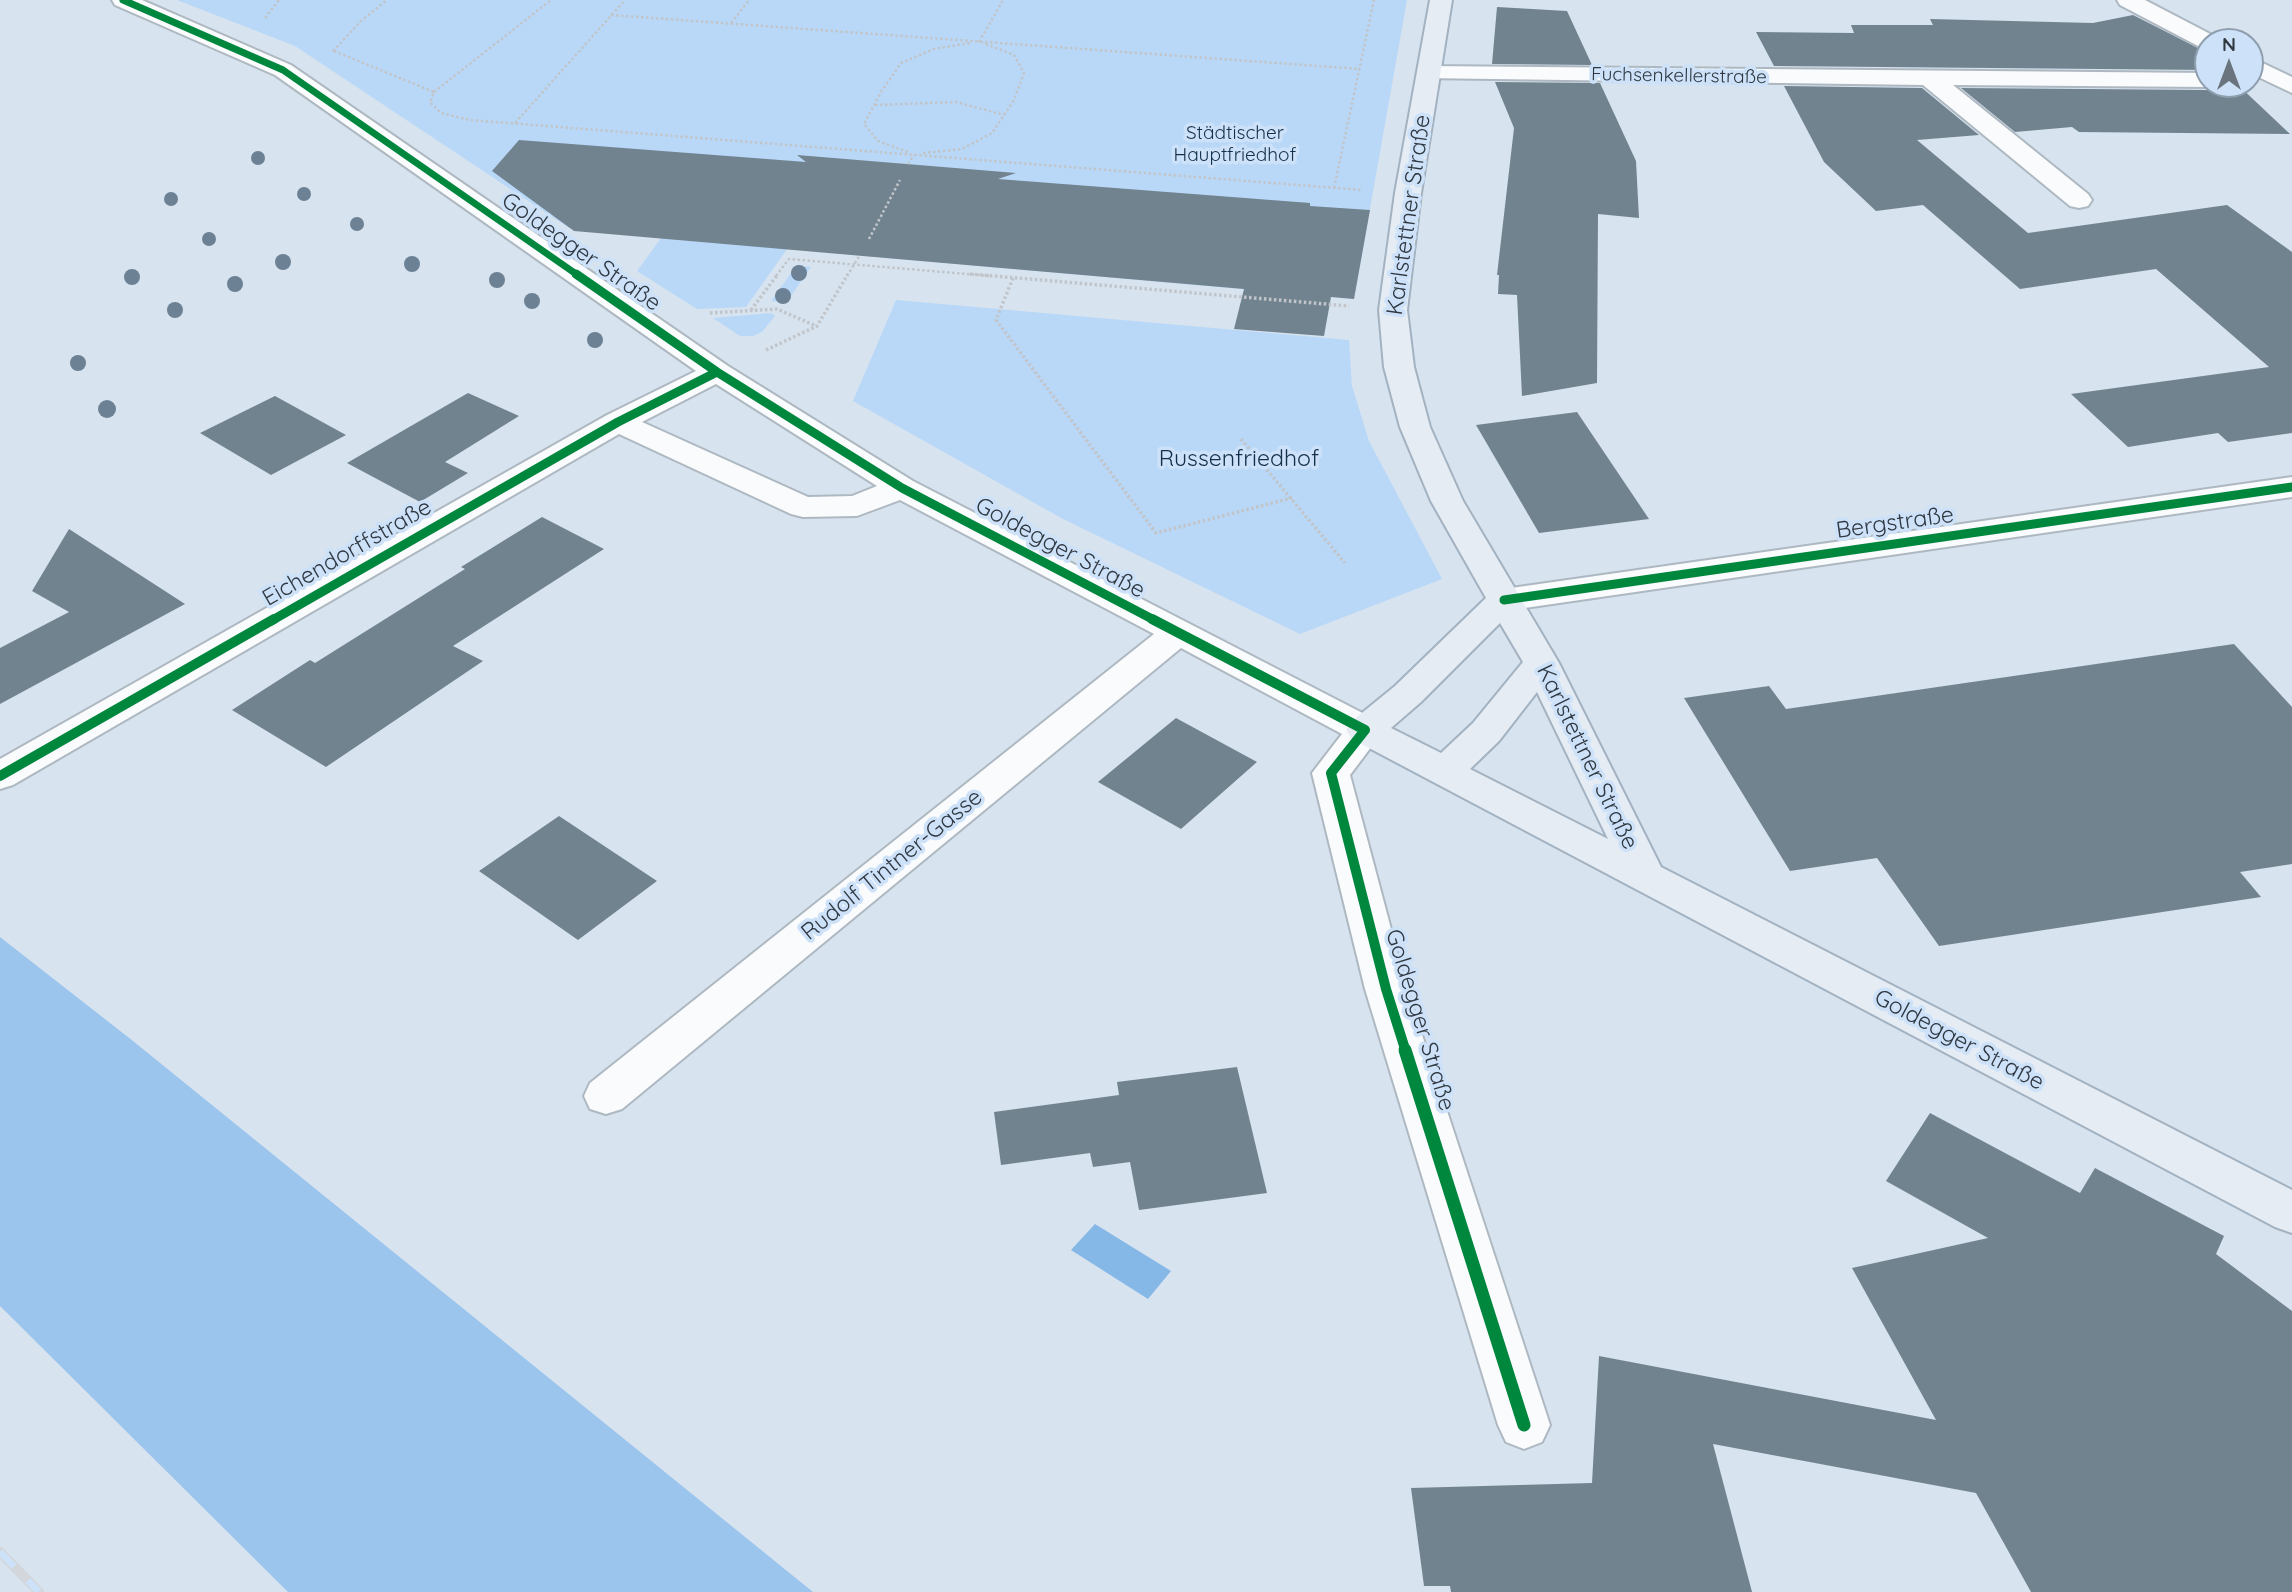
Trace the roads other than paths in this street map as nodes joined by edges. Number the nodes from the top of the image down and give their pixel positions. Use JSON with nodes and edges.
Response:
{"nodes":[{"id":1,"x":123,"y":0,"type":"edge"},
{"id":2,"x":1441,"y":0,"type":"edge"},
{"id":3,"x":2128,"y":0,"type":"edge"},
{"id":4,"x":2194,"y":35,"type":"edge"},
{"id":5,"x":2264,"y":71,"type":"edge"},
{"id":6,"x":1429,"y":73,"type":"junction"},
{"id":7,"x":1930,"y":78,"type":"junction"},
{"id":8,"x":2194,"y":80,"type":"edge"},
{"id":9,"x":2264,"y":82,"type":"edge"},
{"id":10,"x":2289,"y":83,"type":"edge"},
{"id":11,"x":2079,"y":200,"type":"dead end"},
{"id":12,"x":717,"y":372,"type":"junction"},
{"id":13,"x":618,"y":422,"type":"junction"},
{"id":14,"x":2292,"y":487,"type":"edge"},
{"id":15,"x":902,"y":488,"type":"junction"},
{"id":16,"x":1504,"y":600,"type":"junction"},
{"id":17,"x":1177,"y":634,"type":"junction"},
{"id":18,"x":1541,"y":663,"type":"junction"},
{"id":19,"x":1365,"y":730,"type":"junction"},
{"id":20,"x":1445,"y":771,"type":"junction"},
{"id":21,"x":0,"y":776,"type":"edge"},
{"id":22,"x":1646,"y":876,"type":"junction"},
{"id":23,"x":606,"y":1096,"type":"dead end"},
{"id":24,"x":2292,"y":1213,"type":"edge"},
{"id":25,"x":1524,"y":1425,"type":"dead end"}],
"edges":[{"from":1,"to":12,"type":"street","name":"Goldegger Straße"},
{"from":2,"to":6,"type":"main road","name":"Karlstettner Straße"},
{"from":3,"to":4,"type":"street"},
{"from":5,"to":10,"type":"street"},
{"from":6,"to":7,"type":"street","name":"Fuchsenkellerstraße"},
{"from":6,"to":16,"type":"main road","name":"Karlstettner Straße"},
{"from":7,"to":8,"type":"street","name":"Fuchsenkellerstraße"},
{"from":7,"to":11,"type":"street"},
{"from":9,"to":10,"type":"street"},
{"from":12,"to":13,"type":"street","name":"Eichendorffstraße"},
{"from":12,"to":15,"type":"street","name":"Goldegger Straße"},
{"from":13,"to":15,"type":"street"},
{"from":13,"to":21,"type":"street","name":"Eichendorffstraße"},
{"from":14,"to":16,"type":"street","name":"Bergstraße"},
{"from":15,"to":17,"type":"street","name":"Goldegger Straße"},
{"from":16,"to":18,"type":"main road","name":"Karlstettner Straße"},
{"from":16,"to":19,"type":"main road"},
{"from":17,"to":19,"type":"street","name":"Goldegger Straße"},
{"from":17,"to":23,"type":"street","name":"Rudolf Tintner-Gasse"},
{"from":18,"to":20,"type":"main road"},
{"from":18,"to":22,"type":"main road","name":"Karlstettner Straße"},
{"from":19,"to":20,"type":"main road","name":"Goldegger Straße"},
{"from":19,"to":25,"type":"street","name":"Goldegger Straße"},
{"from":20,"to":22,"type":"main road","name":"Goldegger Straße"},
{"from":22,"to":24,"type":"main road","name":"Goldegger Straße"}]}
